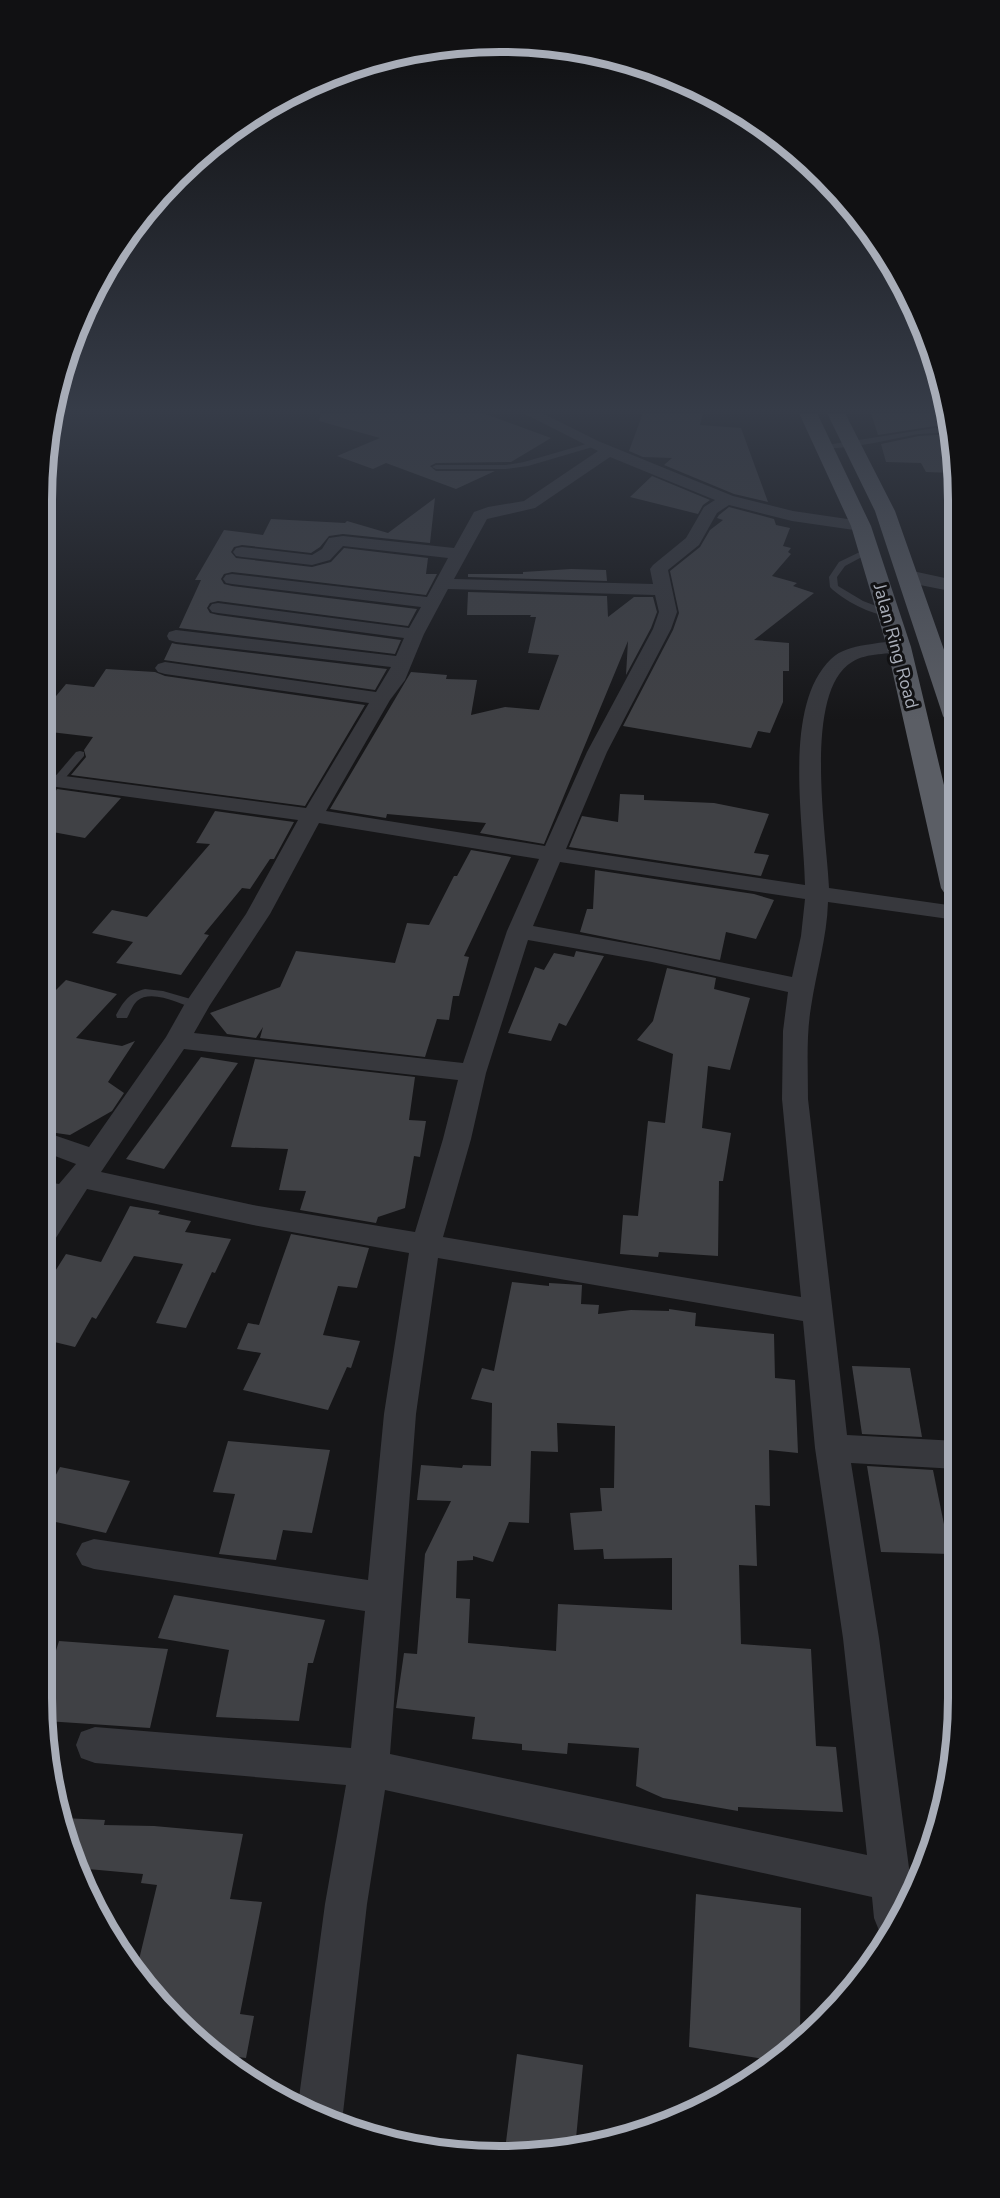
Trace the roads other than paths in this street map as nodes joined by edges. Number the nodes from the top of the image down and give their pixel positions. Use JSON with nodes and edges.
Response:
{"nodes":[{"id":1,"x":481,"y":516,"type":"edge"},
{"id":2,"x":707,"y":516,"type":"edge"},
{"id":3,"x":790,"y":516,"type":"edge"},
{"id":4,"x":856,"y":516,"type":"edge"},
{"id":5,"x":887,"y":516,"type":"edge"},
{"id":6,"x":861,"y":526,"type":"junction"},
{"id":7,"x":869,"y":551,"type":"junction"},
{"id":8,"x":242,"y":552,"type":"dead end"},
{"id":9,"x":461,"y":554,"type":"junction"},
{"id":10,"x":908,"y":576,"type":"junction"},
{"id":11,"x":232,"y":579,"type":"dead end"},
{"id":12,"x":444,"y":584,"type":"junction"},
{"id":13,"x":948,"y":585,"type":"edge"},
{"id":14,"x":663,"y":590,"type":"junction"},
{"id":15,"x":433,"y":603,"type":"junction"},
{"id":16,"x":218,"y":608,"type":"dead end"},
{"id":17,"x":889,"y":614,"type":"junction"},
{"id":18,"x":415,"y":634,"type":"junction"},
{"id":19,"x":176,"y":636,"type":"dead end"},
{"id":20,"x":899,"y":647,"type":"junction"},
{"id":21,"x":402,"y":662,"type":"junction"},
{"id":22,"x":165,"y":668,"type":"dead end"},
{"id":23,"x":948,"y":695,"type":"edge"},
{"id":24,"x":381,"y":699,"type":"junction"},
{"id":25,"x":80,"y":754,"type":"dead end"},
{"id":26,"x":52,"y":781,"type":"edge"},
{"id":27,"x":52,"y":787,"type":"edge"},
{"id":28,"x":312,"y":815,"type":"junction"},
{"id":29,"x":551,"y":854,"type":"junction"},
{"id":30,"x":948,"y":854,"type":"edge"},
{"id":31,"x":833,"y":895,"type":"junction"},
{"id":32,"x":948,"y":912,"type":"edge"},
{"id":33,"x":519,"y":931,"type":"junction"},
{"id":34,"x":802,"y":987,"type":"junction"},
{"id":35,"x":197,"y":1005,"type":"junction"},
{"id":36,"x":122,"y":1015,"type":"dead end"},
{"id":37,"x":177,"y":1040,"type":"junction"},
{"id":38,"x":473,"y":1073,"type":"junction"},
{"id":39,"x":52,"y":1155,"type":"edge"},
{"id":40,"x":71,"y":1181,"type":"edge"},
{"id":41,"x":52,"y":1217,"type":"edge"},
{"id":42,"x":425,"y":1246,"type":"junction"},
{"id":43,"x":817,"y":1311,"type":"junction"},
{"id":44,"x":832,"y":1448,"type":"junction"},
{"id":45,"x":948,"y":1454,"type":"edge"},
{"id":46,"x":94,"y":1554,"type":"dead end"},
{"id":47,"x":384,"y":1598,"type":"junction"},
{"id":48,"x":95,"y":1745,"type":"dead end"},
{"id":49,"x":369,"y":1768,"type":"junction"},
{"id":50,"x":889,"y":1880,"type":"junction"},
{"id":51,"x":894,"y":1910,"type":"edge"},
{"id":52,"x":321,"y":2107,"type":"edge"}],
"edges":[{"from":1,"to":9,"type":"street"},
{"from":2,"to":14,"type":"street"},
{"from":3,"to":6,"type":"street"},
{"from":4,"to":6,"type":"highway","name":"Jalan Ring Road"},
{"from":5,"to":10,"type":"highway","name":"Jalan Ring Road"},
{"from":6,"to":7,"type":"highway","name":"Jalan Ring Road"},
{"from":7,"to":17,"type":"highway","name":"Jalan Ring Road"},
{"from":7,"to":17,"type":"lane"},
{"from":8,"to":9,"type":"street"},
{"from":9,"to":12,"type":"street"},
{"from":10,"to":13,"type":"street"},
{"from":10,"to":23,"type":"highway","name":"Jalan Ring Road"},
{"from":11,"to":15,"type":"street"},
{"from":12,"to":14,"type":"street"},
{"from":12,"to":15,"type":"street"},
{"from":14,"to":29,"type":"street"},
{"from":15,"to":18,"type":"street"},
{"from":16,"to":18,"type":"street"},
{"from":17,"to":20,"type":"highway","name":"Jalan Ring Road"},
{"from":18,"to":21,"type":"street"},
{"from":19,"to":21,"type":"street"},
{"from":20,"to":30,"type":"highway","name":"Jalan Ring Road"},
{"from":20,"to":31,"type":"street"},
{"from":21,"to":24,"type":"street"},
{"from":22,"to":24,"type":"street"},
{"from":24,"to":28,"type":"street"},
{"from":25,"to":26,"type":"lane"},
{"from":27,"to":28,"type":"street"},
{"from":28,"to":29,"type":"street"},
{"from":28,"to":35,"type":"street"},
{"from":29,"to":31,"type":"street"},
{"from":29,"to":33,"type":"street"},
{"from":31,"to":32,"type":"street"},
{"from":31,"to":34,"type":"street"},
{"from":33,"to":34,"type":"street"},
{"from":33,"to":38,"type":"street"},
{"from":34,"to":43,"type":"street"},
{"from":35,"to":36,"type":"lane"},
{"from":35,"to":37,"type":"street"},
{"from":37,"to":38,"type":"street"},
{"from":37,"to":40,"type":"street"},
{"from":38,"to":42,"type":"street"},
{"from":39,"to":40,"type":"street"},
{"from":40,"to":41,"type":"street"},
{"from":40,"to":42,"type":"street"},
{"from":42,"to":43,"type":"street"},
{"from":42,"to":47,"type":"street"},
{"from":43,"to":44,"type":"street"},
{"from":44,"to":45,"type":"street"},
{"from":44,"to":50,"type":"street"},
{"from":46,"to":47,"type":"street"},
{"from":47,"to":49,"type":"street"},
{"from":48,"to":49,"type":"street"},
{"from":49,"to":50,"type":"street"},
{"from":49,"to":52,"type":"street"},
{"from":50,"to":51,"type":"street"}]}
